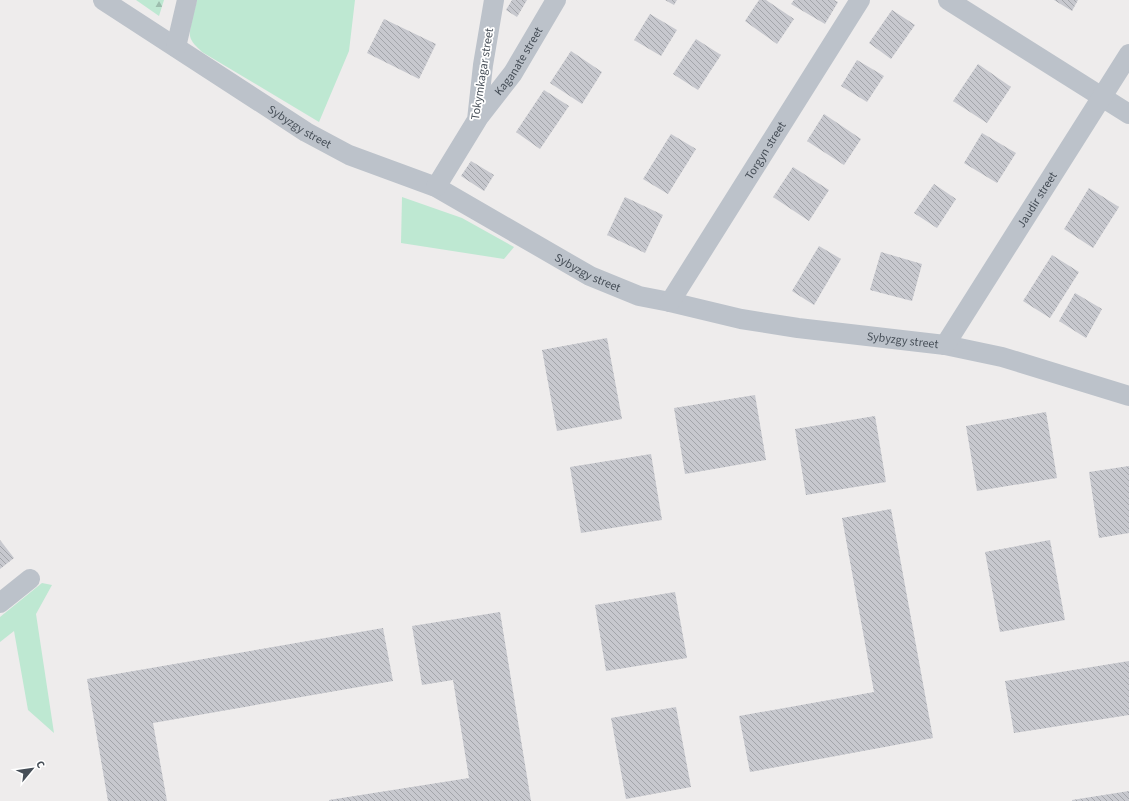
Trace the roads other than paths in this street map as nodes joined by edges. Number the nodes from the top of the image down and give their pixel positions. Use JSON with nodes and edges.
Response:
{"nodes":[{"id":1,"x":103,"y":0,"type":"edge"},
{"id":2,"x":187,"y":0,"type":"edge"},
{"id":3,"x":494,"y":0,"type":"edge"},
{"id":4,"x":556,"y":0,"type":"edge"},
{"id":5,"x":860,"y":0,"type":"edge"},
{"id":6,"x":948,"y":0,"type":"edge"},
{"id":7,"x":176,"y":47,"type":"junction"},
{"id":8,"x":1129,"y":54,"type":"edge"},
{"id":9,"x":1102,"y":98,"type":"junction"},
{"id":10,"x":1129,"y":114,"type":"edge"},
{"id":11,"x":477,"y":120,"type":"junction"},
{"id":12,"x":436,"y":187,"type":"junction"},
{"id":13,"x":670,"y":302,"type":"junction"},
{"id":14,"x":945,"y":344,"type":"junction"},
{"id":15,"x":1129,"y":396,"type":"edge"},
{"id":16,"x":30,"y":579,"type":"dead end"},
{"id":17,"x":0,"y":603,"type":"edge"}],
"edges":[{"from":1,"to":7,"type":"street","name":"Sybyzgy street"},
{"from":2,"to":7,"type":"street"},
{"from":3,"to":11,"type":"street","name":"Tokymkagar street"},
{"from":4,"to":11,"type":"street","name":"Kaganate street"},
{"from":5,"to":13,"type":"street","name":"Torgyn street"},
{"from":6,"to":9,"type":"street"},
{"from":7,"to":12,"type":"street","name":"Sybyzgy street"},
{"from":8,"to":9,"type":"street","name":"Jaudir street"},
{"from":9,"to":10,"type":"street"},
{"from":9,"to":14,"type":"street","name":"Jaudir street"},
{"from":11,"to":12,"type":"street","name":"Tokymkagar street"},
{"from":12,"to":13,"type":"street","name":"Sybyzgy street"},
{"from":13,"to":14,"type":"street","name":"Sybyzgy street"},
{"from":14,"to":15,"type":"street","name":"Sybyzgy street"},
{"from":16,"to":17,"type":"street"}]}
